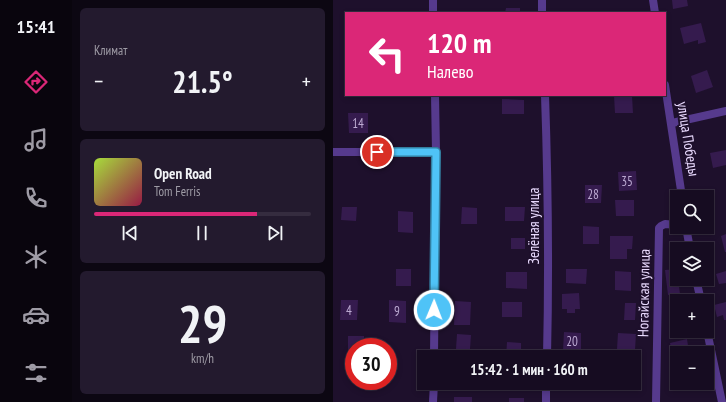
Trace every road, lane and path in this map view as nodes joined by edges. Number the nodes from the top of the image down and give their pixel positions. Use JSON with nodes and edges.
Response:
{"nodes":[{"id":1,"x":433,"y":0,"type":"edge"},
{"id":2,"x":542,"y":0,"type":"edge"},
{"id":3,"x":653,"y":0,"type":"edge"},
{"id":4,"x":433,"y":12,"type":"edge"},
{"id":5,"x":542,"y":12,"type":"edge"},
{"id":6,"x":655,"y":12,"type":"edge"},
{"id":7,"x":666,"y":90,"type":"edge"},
{"id":8,"x":435,"y":96,"type":"edge"},
{"id":9,"x":545,"y":96,"type":"edge"},
{"id":10,"x":726,"y":111,"type":"edge"},
{"id":11,"x":672,"y":123,"type":"junction"},
{"id":12,"x":333,"y":152,"type":"edge"},
{"id":13,"x":436,"y":152,"type":"junction"},
{"id":14,"x":681,"y":190,"type":"edge"},
{"id":15,"x":670,"y":224,"type":"edge"},
{"id":16,"x":708,"y":338,"type":"edge"},
{"id":17,"x":434,"y":350,"type":"edge"},
{"id":18,"x":547,"y":350,"type":"edge"},
{"id":19,"x":434,"y":390,"type":"edge"},
{"id":20,"x":546,"y":390,"type":"edge"},
{"id":21,"x":433,"y":402,"type":"edge"},
{"id":22,"x":546,"y":402,"type":"edge"},
{"id":23,"x":656,"y":402,"type":"edge"},
{"id":24,"x":722,"y":402,"type":"edge"}],
"edges":[{"from":1,"to":4,"type":"street"},
{"from":2,"to":5,"type":"street"},
{"from":3,"to":6,"type":"street"},
{"from":7,"to":11,"type":"street","name":"улица Победы"},
{"from":8,"to":13,"type":"street"},
{"from":9,"to":18,"type":"street","name":"Зелёная улица"},
{"from":10,"to":11,"type":"street"},
{"from":11,"to":14,"type":"street","name":"улица Победы"},
{"from":12,"to":13,"type":"street"},
{"from":13,"to":17,"type":"street"},
{"from":15,"to":23,"type":"street","name":"Ногайская улица"},
{"from":16,"to":24,"type":"street"},
{"from":19,"to":21,"type":"street"},
{"from":20,"to":22,"type":"street"}]}
